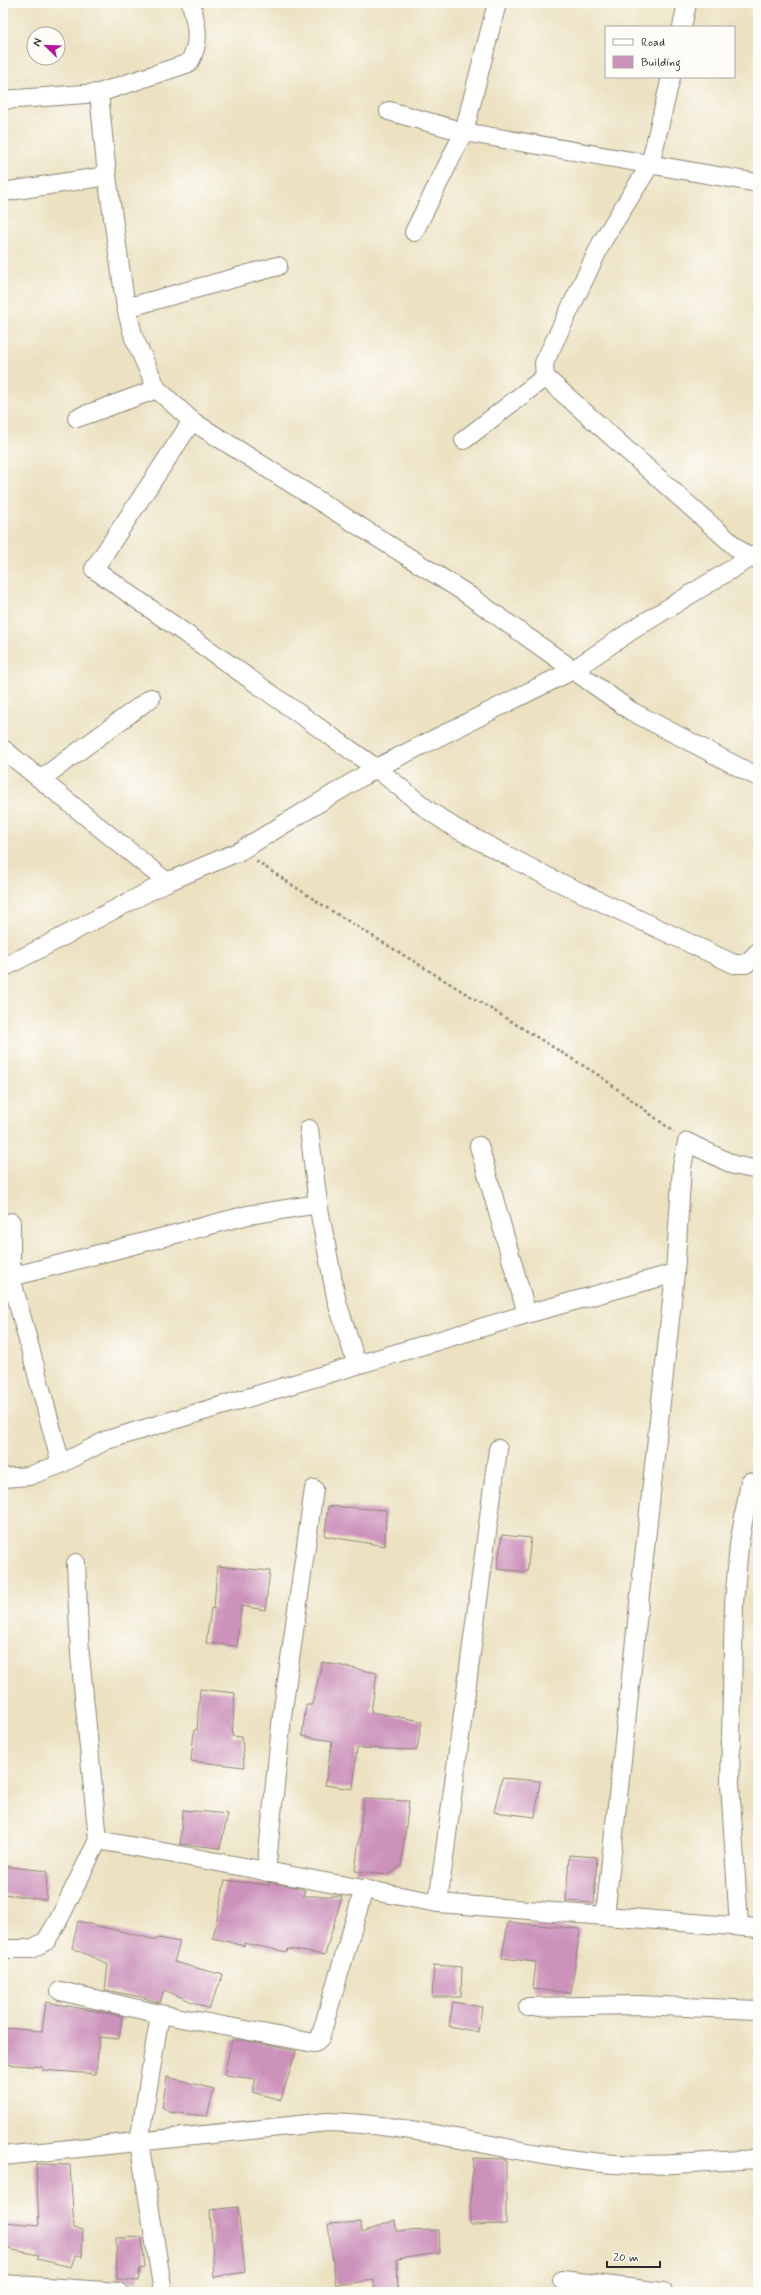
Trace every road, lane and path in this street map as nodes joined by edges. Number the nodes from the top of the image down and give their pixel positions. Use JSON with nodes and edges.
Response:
{"nodes":[{"id":1,"x":191,"y":3,"type":"edge"},
{"id":2,"x":497,"y":3,"type":"edge"},
{"id":3,"x":687,"y":3,"type":"edge"},
{"id":4,"x":682,"y":26,"type":"edge"},
{"id":5,"x":671,"y":78,"type":"edge"},
{"id":6,"x":99,"y":93,"type":"junction"},
{"id":7,"x":3,"y":100,"type":"edge"},
{"id":8,"x":389,"y":111,"type":"dead end"},
{"id":9,"x":464,"y":132,"type":"junction"},
{"id":10,"x":650,"y":165,"type":"junction"},
{"id":11,"x":107,"y":176,"type":"junction"},
{"id":12,"x":758,"y":183,"type":"edge"},
{"id":13,"x":3,"y":192,"type":"edge"},
{"id":14,"x":414,"y":232,"type":"dead end"},
{"id":15,"x":278,"y":266,"type":"dead end"},
{"id":16,"x":126,"y":308,"type":"junction"},
{"id":17,"x":545,"y":377,"type":"junction"},
{"id":18,"x":157,"y":389,"type":"junction"},
{"id":19,"x":77,"y":418,"type":"dead end"},
{"id":20,"x":192,"y":421,"type":"junction"},
{"id":21,"x":464,"y":440,"type":"dead end"},
{"id":22,"x":753,"y":556,"type":"edge"},
{"id":23,"x":573,"y":670,"type":"junction"},
{"id":24,"x":151,"y":698,"type":"dead end"},
{"id":25,"x":3,"y":749,"type":"edge"},
{"id":26,"x":376,"y":768,"type":"junction"},
{"id":27,"x":758,"y":777,"type":"edge"},
{"id":28,"x":41,"y":779,"type":"junction"},
{"id":29,"x":240,"y":850,"type":"junction"},
{"id":30,"x":167,"y":882,"type":"junction"},
{"id":31,"x":758,"y":952,"type":"edge"},
{"id":32,"x":3,"y":968,"type":"edge"},
{"id":33,"x":309,"y":1129,"type":"dead end"},
{"id":34,"x":687,"y":1142,"type":"junction"},
{"id":35,"x":479,"y":1146,"type":"dead end"},
{"id":36,"x":758,"y":1170,"type":"edge"},
{"id":37,"x":318,"y":1204,"type":"junction"},
{"id":38,"x":11,"y":1222,"type":"dead end"},
{"id":39,"x":675,"y":1273,"type":"junction"},
{"id":40,"x":11,"y":1277,"type":"junction"},
{"id":41,"x":527,"y":1314,"type":"junction"},
{"id":42,"x":357,"y":1365,"type":"junction"},
{"id":43,"x":498,"y":1449,"type":"dead end"},
{"id":44,"x":61,"y":1464,"type":"junction"},
{"id":45,"x":3,"y":1478,"type":"edge"},
{"id":46,"x":750,"y":1482,"type":"dead end"},
{"id":47,"x":314,"y":1489,"type":"dead end"},
{"id":48,"x":76,"y":1563,"type":"dead end"},
{"id":49,"x":98,"y":1840,"type":"junction"},
{"id":50,"x":266,"y":1872,"type":"junction"},
{"id":51,"x":364,"y":1889,"type":"junction"},
{"id":52,"x":438,"y":1903,"type":"junction"},
{"id":53,"x":605,"y":1916,"type":"junction"},
{"id":54,"x":739,"y":1926,"type":"junction"},
{"id":55,"x":758,"y":1928,"type":"edge"},
{"id":56,"x":3,"y":1949,"type":"edge"},
{"id":57,"x":60,"y":1991,"type":"dead end"},
{"id":58,"x":528,"y":2007,"type":"dead end"},
{"id":59,"x":758,"y":2010,"type":"edge"},
{"id":60,"x":160,"y":2014,"type":"junction"},
{"id":61,"x":139,"y":2142,"type":"junction"},
{"id":62,"x":3,"y":2156,"type":"edge"},
{"id":63,"x":758,"y":2159,"type":"edge"},
{"id":64,"x":562,"y":2280,"type":"dead end"},
{"id":65,"x":3,"y":2284,"type":"edge"},
{"id":66,"x":118,"y":2292,"type":"edge"},
{"id":67,"x":163,"y":2292,"type":"edge"},
{"id":68,"x":663,"y":2292,"type":"edge"}],
"edges":[{"from":1,"to":6,"type":"street"},
{"from":2,"to":9,"type":"street"},
{"from":3,"to":4,"type":"street"},
{"from":5,"to":10,"type":"street"},
{"from":6,"to":7,"type":"street"},
{"from":6,"to":11,"type":"street"},
{"from":8,"to":9,"type":"street"},
{"from":9,"to":10,"type":"street"},
{"from":9,"to":14,"type":"street"},
{"from":10,"to":12,"type":"street"},
{"from":10,"to":17,"type":"street"},
{"from":11,"to":13,"type":"street"},
{"from":11,"to":16,"type":"street"},
{"from":15,"to":16,"type":"street"},
{"from":16,"to":18,"type":"street"},
{"from":17,"to":21,"type":"street"},
{"from":17,"to":22,"type":"street"},
{"from":18,"to":19,"type":"street"},
{"from":18,"to":20,"type":"street"},
{"from":20,"to":23,"type":"street"},
{"from":20,"to":26,"type":"street"},
{"from":22,"to":23,"type":"street"},
{"from":23,"to":26,"type":"street"},
{"from":23,"to":27,"type":"street"},
{"from":24,"to":28,"type":"street"},
{"from":25,"to":28,"type":"street"},
{"from":26,"to":29,"type":"street"},
{"from":26,"to":31,"type":"street"},
{"from":28,"to":30,"type":"street"},
{"from":29,"to":30,"type":"street"},
{"from":29,"to":34,"type":"path"},
{"from":30,"to":32,"type":"street"},
{"from":33,"to":37,"type":"street"},
{"from":34,"to":36,"type":"street"},
{"from":34,"to":39,"type":"street"},
{"from":35,"to":41,"type":"street"},
{"from":37,"to":40,"type":"street"},
{"from":37,"to":42,"type":"street"},
{"from":38,"to":40,"type":"street"},
{"from":39,"to":41,"type":"street"},
{"from":39,"to":53,"type":"street"},
{"from":40,"to":44,"type":"street"},
{"from":41,"to":42,"type":"street"},
{"from":42,"to":44,"type":"street"},
{"from":43,"to":52,"type":"street"},
{"from":44,"to":45,"type":"street"},
{"from":46,"to":54,"type":"street"},
{"from":47,"to":50,"type":"street"},
{"from":48,"to":49,"type":"street"},
{"from":49,"to":50,"type":"street"},
{"from":49,"to":56,"type":"street"},
{"from":50,"to":51,"type":"street"},
{"from":51,"to":52,"type":"street"},
{"from":51,"to":60,"type":"street"},
{"from":52,"to":53,"type":"street"},
{"from":53,"to":54,"type":"street"},
{"from":54,"to":55,"type":"street"},
{"from":57,"to":60,"type":"street"},
{"from":58,"to":59,"type":"street"},
{"from":60,"to":61,"type":"street"},
{"from":61,"to":62,"type":"street"},
{"from":61,"to":63,"type":"street"},
{"from":61,"to":67,"type":"street"},
{"from":64,"to":68,"type":"street"},
{"from":65,"to":66,"type":"street"}]}
